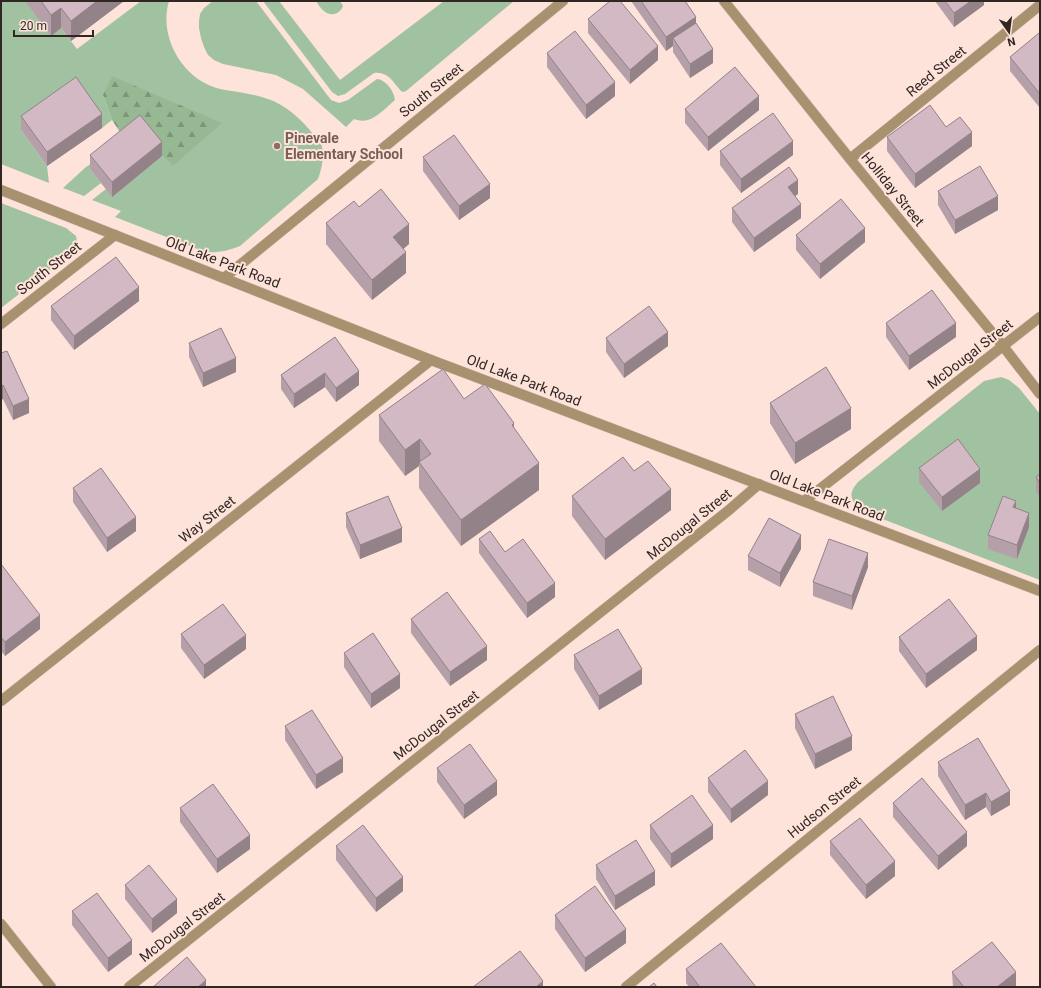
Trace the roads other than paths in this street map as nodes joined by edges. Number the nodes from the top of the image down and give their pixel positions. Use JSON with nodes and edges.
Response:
{"nodes":[{"id":1,"x":562,"y":1,"type":"edge"},
{"id":2,"x":724,"y":1,"type":"edge"},
{"id":3,"x":1040,"y":5,"type":"edge"},
{"id":4,"x":850,"y":159,"type":"junction"},
{"id":5,"x":1,"y":190,"type":"edge"},
{"id":6,"x":115,"y":235,"type":"junction"},
{"id":7,"x":224,"y":278,"type":"junction"},
{"id":8,"x":1040,"y":317,"type":"edge"},
{"id":9,"x":1,"y":324,"type":"edge"},
{"id":10,"x":1002,"y":346,"type":"junction"},
{"id":11,"x":431,"y":360,"type":"junction"},
{"id":12,"x":1040,"y":394,"type":"edge"},
{"id":13,"x":759,"y":484,"type":"junction"},
{"id":14,"x":804,"y":501,"type":"junction"},
{"id":15,"x":1040,"y":591,"type":"edge"},
{"id":16,"x":1040,"y":650,"type":"edge"},
{"id":17,"x":1,"y":701,"type":"edge"},
{"id":18,"x":1,"y":924,"type":"edge"},
{"id":19,"x":51,"y":987,"type":"edge"},
{"id":20,"x":129,"y":987,"type":"edge"},
{"id":21,"x":626,"y":987,"type":"edge"}],
"edges":[{"from":1,"to":7,"type":"street","name":"South Street"},
{"from":2,"to":4,"type":"street","name":"Holliday Street"},
{"from":3,"to":4,"type":"street","name":"Reed Street"},
{"from":4,"to":10,"type":"street","name":"Holliday Street"},
{"from":5,"to":6,"type":"street","name":"Old Lake Park Road"},
{"from":6,"to":7,"type":"street","name":"Old Lake Park Road"},
{"from":6,"to":9,"type":"street","name":"South Street"},
{"from":7,"to":11,"type":"street","name":"Old Lake Park Road"},
{"from":8,"to":10,"type":"street","name":"McDougal Street"},
{"from":10,"to":12,"type":"street","name":"Holliday Street"},
{"from":10,"to":14,"type":"street","name":"McDougal Street"},
{"from":11,"to":13,"type":"street","name":"Old Lake Park Road"},
{"from":11,"to":17,"type":"street","name":"Way Street"},
{"from":13,"to":14,"type":"street","name":"Old Lake Park Road"},
{"from":13,"to":20,"type":"street","name":"McDougal Street"},
{"from":14,"to":15,"type":"street","name":"Old Lake Park Road"},
{"from":16,"to":21,"type":"street","name":"Hudson Street"},
{"from":18,"to":19,"type":"street"}]}
